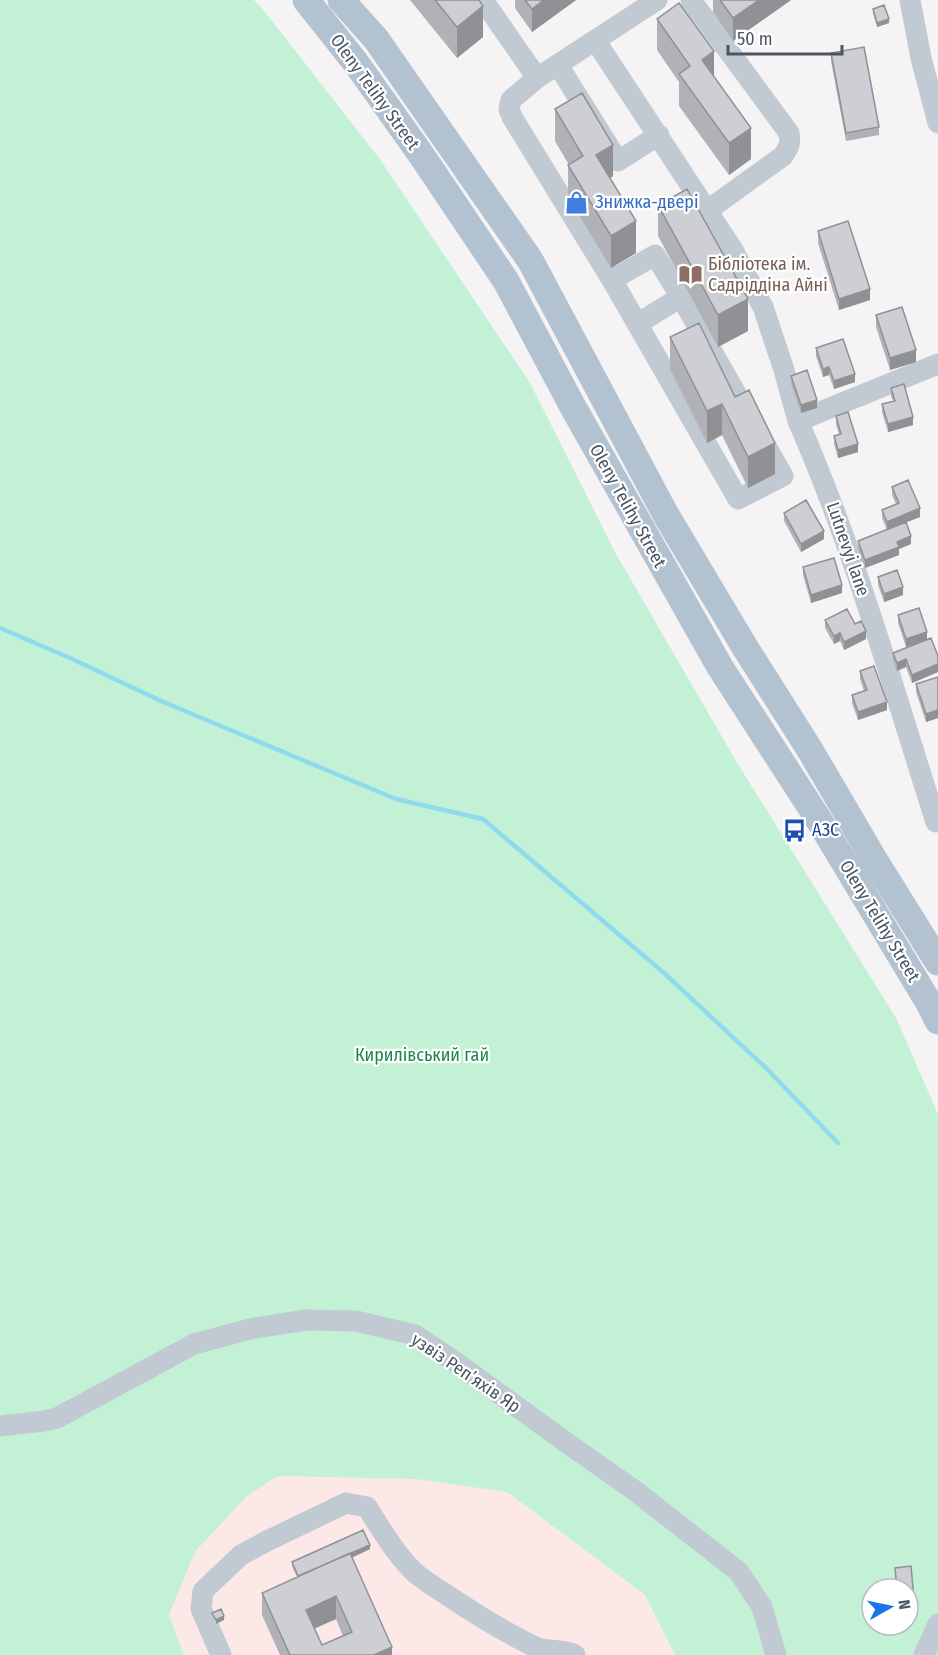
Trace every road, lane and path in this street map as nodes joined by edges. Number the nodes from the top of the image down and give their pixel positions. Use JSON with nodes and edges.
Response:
{"nodes":[{"id":1,"x":306,"y":0,"type":"edge"},
{"id":2,"x":341,"y":0,"type":"edge"},
{"id":3,"x":483,"y":0,"type":"edge"},
{"id":4,"x":657,"y":0,"type":"edge"},
{"id":5,"x":691,"y":0,"type":"edge"},
{"id":6,"x":910,"y":0,"type":"edge"},
{"id":7,"x":595,"y":40,"type":"junction"},
{"id":8,"x":558,"y":64,"type":"junction"},
{"id":9,"x":537,"y":78,"type":"junction"},
{"id":10,"x":938,"y":123,"type":"edge"},
{"id":11,"x":659,"y":135,"type":"junction"},
{"id":12,"x":708,"y":210,"type":"junction"},
{"id":13,"x":612,"y":280,"type":"junction"},
{"id":14,"x":681,"y":297,"type":"junction"},
{"id":15,"x":637,"y":324,"type":"junction"},
{"id":16,"x":938,"y":364,"type":"edge"},
{"id":17,"x":798,"y":422,"type":"junction"},
{"id":18,"x":938,"y":821,"type":"edge"},
{"id":19,"x":938,"y":962,"type":"edge"},
{"id":20,"x":938,"y":1021,"type":"edge"},
{"id":21,"x":0,"y":1426,"type":"edge"},
{"id":22,"x":938,"y":1624,"type":"edge"},
{"id":23,"x":220,"y":1655,"type":"edge"},
{"id":24,"x":575,"y":1655,"type":"edge"},
{"id":25,"x":776,"y":1655,"type":"edge"},
{"id":26,"x":924,"y":1655,"type":"edge"}],
"edges":[{"from":1,"to":20,"type":"main road","name":"Oleny Telihy Street"},
{"from":2,"to":19,"type":"main road","name":"Oleny Telihy Street"},
{"from":3,"to":9,"type":"street"},
{"from":4,"to":7,"type":"street"},
{"from":5,"to":12,"type":"street"},
{"from":6,"to":10,"type":"street"},
{"from":7,"to":8,"type":"street"},
{"from":7,"to":11,"type":"street","name":"Lutnevyi lane"},
{"from":8,"to":9,"type":"street"},
{"from":8,"to":11,"type":"street"},
{"from":9,"to":13,"type":"street"},
{"from":11,"to":12,"type":"street","name":"Lutnevyi lane"},
{"from":12,"to":17,"type":"street","name":"Lutnevyi lane"},
{"from":13,"to":14,"type":"street"},
{"from":13,"to":15,"type":"street"},
{"from":14,"to":15,"type":"street"},
{"from":14,"to":15,"type":"street"},
{"from":16,"to":17,"type":"street"},
{"from":17,"to":18,"type":"street","name":"Lutnevyi lane"},
{"from":21,"to":25,"type":"street","name":"узвіз Репʼяхів Яр"},
{"from":22,"to":26,"type":"street"},
{"from":23,"to":24,"type":"street"}]}
